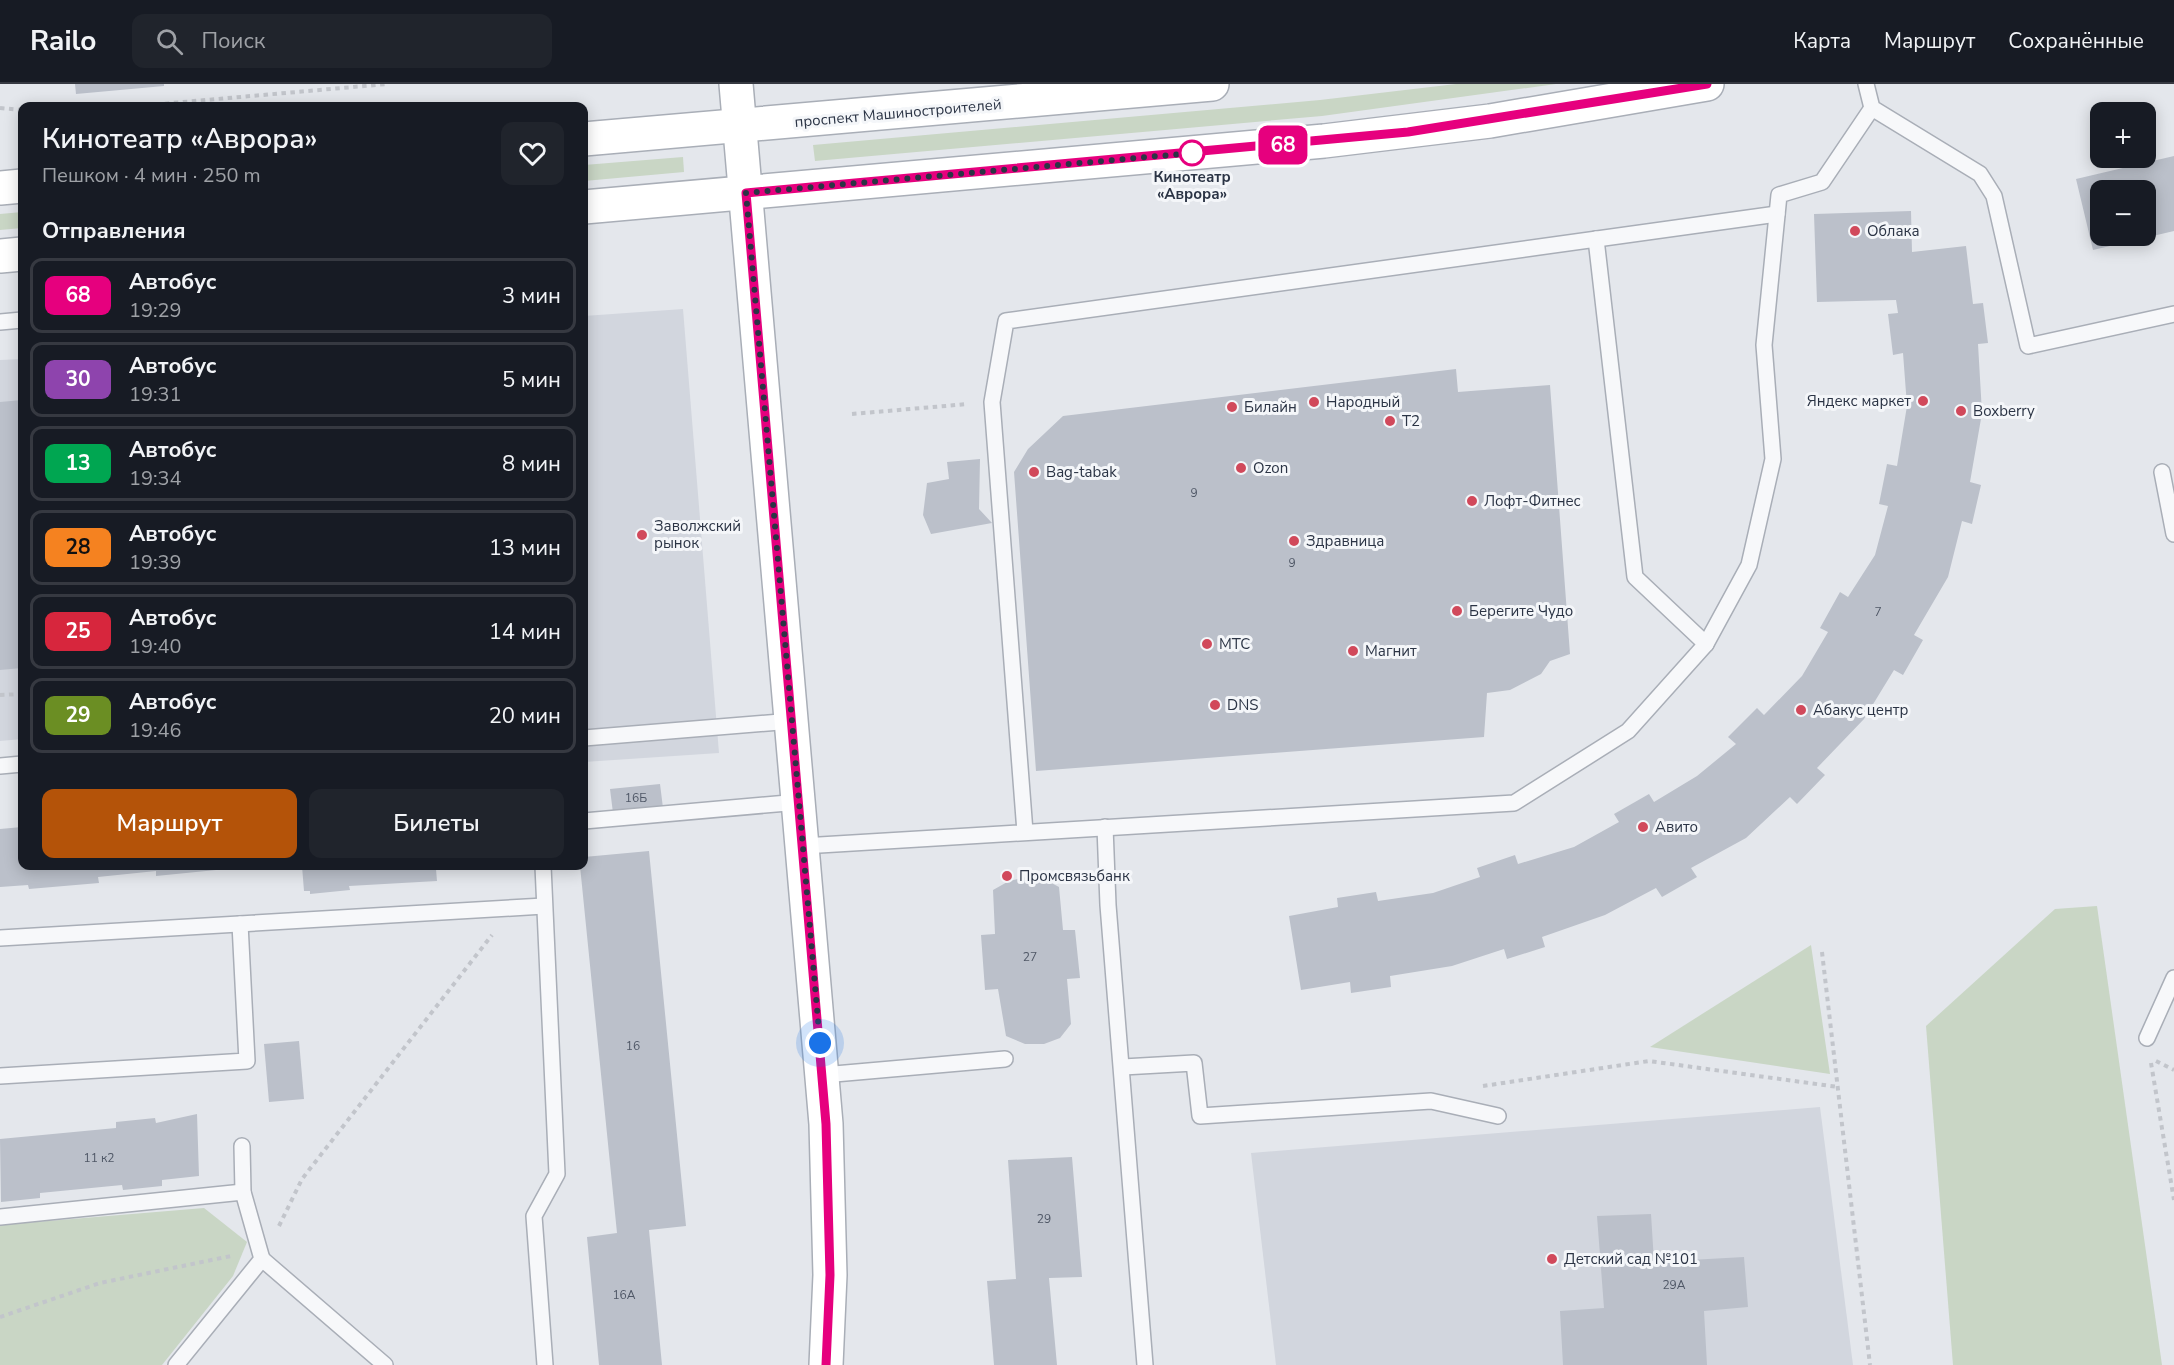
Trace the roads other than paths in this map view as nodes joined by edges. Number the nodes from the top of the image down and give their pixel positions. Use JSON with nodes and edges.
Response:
{"nodes":[{"id":1,"x":736,"y":84,"type":"edge"},
{"id":2,"x":1212,"y":84,"type":"edge"},
{"id":3,"x":1707,"y":84,"type":"edge"},
{"id":4,"x":1866,"y":84,"type":"edge"},
{"id":5,"x":1872,"y":108,"type":"junction"},
{"id":6,"x":740,"y":125,"type":"junction"},
{"id":7,"x":588,"y":139,"type":"edge"},
{"id":8,"x":18,"y":186,"type":"edge"},
{"id":9,"x":0,"y":188,"type":"edge"},
{"id":10,"x":746,"y":193,"type":"junction"},
{"id":11,"x":588,"y":207,"type":"edge"},
{"id":12,"x":1777,"y":214,"type":"junction"},
{"id":13,"x":1596,"y":239,"type":"junction"},
{"id":14,"x":18,"y":254,"type":"edge"},
{"id":15,"x":0,"y":256,"type":"edge"},
{"id":16,"x":2174,"y":314,"type":"edge"},
{"id":17,"x":18,"y":320,"type":"edge"},
{"id":18,"x":0,"y":322,"type":"edge"},
{"id":19,"x":2163,"y":472,"type":"dead end"},
{"id":20,"x":2174,"y":534,"type":"edge"},
{"id":21,"x":1706,"y":644,"type":"junction"},
{"id":22,"x":792,"y":721,"type":"junction"},
{"id":23,"x":588,"y":738,"type":"edge"},
{"id":24,"x":18,"y":764,"type":"edge"},
{"id":25,"x":0,"y":766,"type":"edge"},
{"id":26,"x":799,"y":802,"type":"junction"},
{"id":27,"x":588,"y":821,"type":"edge"},
{"id":28,"x":1105,"y":827,"type":"junction"},
{"id":29,"x":1025,"y":832,"type":"junction"},
{"id":30,"x":803,"y":846,"type":"junction"},
{"id":31,"x":543,"y":870,"type":"edge"},
{"id":32,"x":544,"y":906,"type":"junction"},
{"id":33,"x":240,"y":924,"type":"junction"},
{"id":34,"x":0,"y":938,"type":"edge"},
{"id":35,"x":2174,"y":978,"type":"edge"},
{"id":36,"x":2147,"y":1038,"type":"dead end"},
{"id":37,"x":1005,"y":1059,"type":"dead end"},
{"id":38,"x":1123,"y":1067,"type":"junction"},
{"id":39,"x":823,"y":1075,"type":"junction"},
{"id":40,"x":0,"y":1076,"type":"edge"},
{"id":41,"x":1498,"y":1116,"type":"dead end"},
{"id":42,"x":242,"y":1146,"type":"dead end"},
{"id":43,"x":243,"y":1192,"type":"junction"},
{"id":44,"x":0,"y":1216,"type":"edge"},
{"id":45,"x":261,"y":1254,"type":"junction"},
{"id":46,"x":176,"y":1365,"type":"edge"},
{"id":47,"x":386,"y":1365,"type":"edge"},
{"id":48,"x":545,"y":1365,"type":"edge"},
{"id":49,"x":826,"y":1365,"type":"edge"},
{"id":50,"x":1145,"y":1365,"type":"edge"}],
"edges":[{"from":1,"to":6,"type":"main road"},
{"from":2,"to":6,"type":"main road","name":"проспект Машиностроителей"},
{"from":3,"to":10,"type":"main road"},
{"from":4,"to":5,"type":"lane"},
{"from":5,"to":12,"type":"lane"},
{"from":5,"to":16,"type":"lane"},
{"from":6,"to":7,"type":"main road","name":"проспект Машиностроителей"},
{"from":6,"to":10,"type":"main road"},
{"from":8,"to":9,"type":"main road"},
{"from":10,"to":11,"type":"main road"},
{"from":10,"to":22,"type":"main road"},
{"from":12,"to":13,"type":"lane"},
{"from":12,"to":21,"type":"lane"},
{"from":13,"to":21,"type":"lane"},
{"from":13,"to":29,"type":"lane"},
{"from":14,"to":15,"type":"main road"},
{"from":17,"to":18,"type":"lane"},
{"from":19,"to":20,"type":"lane"},
{"from":21,"to":28,"type":"lane"},
{"from":22,"to":23,"type":"lane"},
{"from":22,"to":26,"type":"main road"},
{"from":24,"to":25,"type":"lane"},
{"from":26,"to":27,"type":"lane"},
{"from":26,"to":30,"type":"main road"},
{"from":28,"to":29,"type":"lane"},
{"from":28,"to":38,"type":"lane"},
{"from":29,"to":30,"type":"lane"},
{"from":30,"to":39,"type":"main road"},
{"from":31,"to":32,"type":"lane"},
{"from":32,"to":33,"type":"lane"},
{"from":32,"to":48,"type":"lane"},
{"from":33,"to":34,"type":"lane"},
{"from":33,"to":40,"type":"lane"},
{"from":35,"to":36,"type":"lane"},
{"from":37,"to":39,"type":"lane"},
{"from":38,"to":41,"type":"lane"},
{"from":38,"to":50,"type":"lane"},
{"from":39,"to":49,"type":"main road"},
{"from":42,"to":43,"type":"lane"},
{"from":43,"to":44,"type":"lane"},
{"from":43,"to":45,"type":"lane"},
{"from":45,"to":46,"type":"lane"},
{"from":45,"to":47,"type":"lane"}]}
